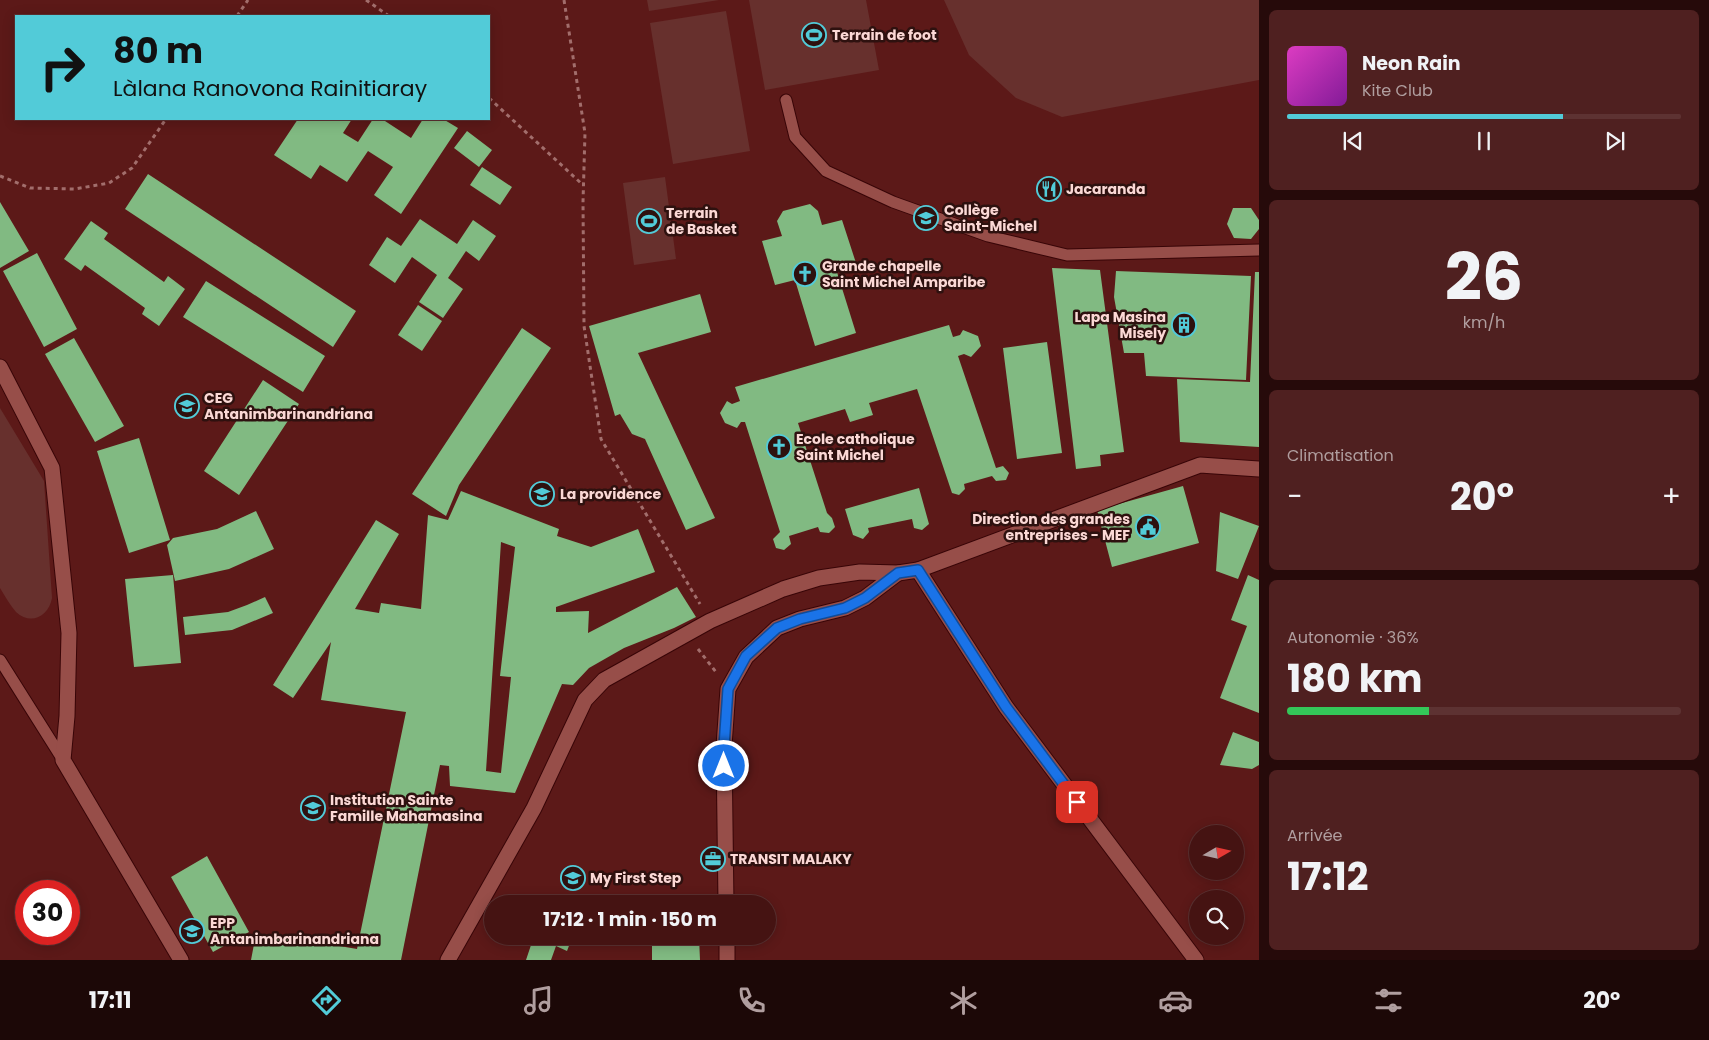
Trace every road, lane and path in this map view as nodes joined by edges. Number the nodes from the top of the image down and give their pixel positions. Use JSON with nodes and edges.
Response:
{"nodes":[{"id":1,"x":248,"y":0,"type":"edge"},
{"id":2,"x":366,"y":0,"type":"edge"},
{"id":3,"x":564,"y":0,"type":"edge"},
{"id":4,"x":237,"y":15,"type":"edge"},
{"id":5,"x":388,"y":15,"type":"edge"},
{"id":6,"x":490,"y":99,"type":"edge"},
{"id":7,"x":786,"y":100,"type":"dead end"},
{"id":8,"x":165,"y":120,"type":"edge"},
{"id":9,"x":0,"y":176,"type":"edge"},
{"id":10,"x":584,"y":186,"type":"junction"},
{"id":11,"x":1259,"y":250,"type":"edge"},
{"id":12,"x":0,"y":366,"type":"edge"},
{"id":13,"x":1259,"y":469,"type":"edge"},
{"id":14,"x":918,"y":570,"type":"junction"},
{"id":15,"x":898,"y":573,"type":"junction"},
{"id":16,"x":710,"y":621,"type":"junction"},
{"id":17,"x":688,"y":634,"type":"junction"},
{"id":18,"x":0,"y":660,"type":"edge"},
{"id":19,"x":728,"y":689,"type":"junction"},
{"id":20,"x":63,"y":760,"type":"junction"},
{"id":21,"x":726,"y":895,"type":"edge"},
{"id":22,"x":727,"y":945,"type":"edge"},
{"id":23,"x":181,"y":960,"type":"edge"},
{"id":24,"x":448,"y":960,"type":"edge"},
{"id":25,"x":728,"y":960,"type":"edge"},
{"id":26,"x":1196,"y":960,"type":"edge"}],
"edges":[{"from":1,"to":4,"type":"path"},
{"from":2,"to":5,"type":"path"},
{"from":3,"to":10,"type":"path"},
{"from":6,"to":10,"type":"path"},
{"from":7,"to":11,"type":"lane"},
{"from":8,"to":9,"type":"path"},
{"from":10,"to":16,"type":"path"},
{"from":12,"to":20,"type":"street"},
{"from":13,"to":14,"type":"street"},
{"from":14,"to":15,"type":"street"},
{"from":14,"to":26,"type":"street"},
{"from":15,"to":16,"type":"street"},
{"from":15,"to":19,"type":"street"},
{"from":16,"to":17,"type":"street"},
{"from":17,"to":19,"type":"path"},
{"from":17,"to":24,"type":"street"},
{"from":18,"to":20,"type":"lane"},
{"from":19,"to":21,"type":"street"},
{"from":20,"to":23,"type":"street"},
{"from":22,"to":25,"type":"street"}]}
